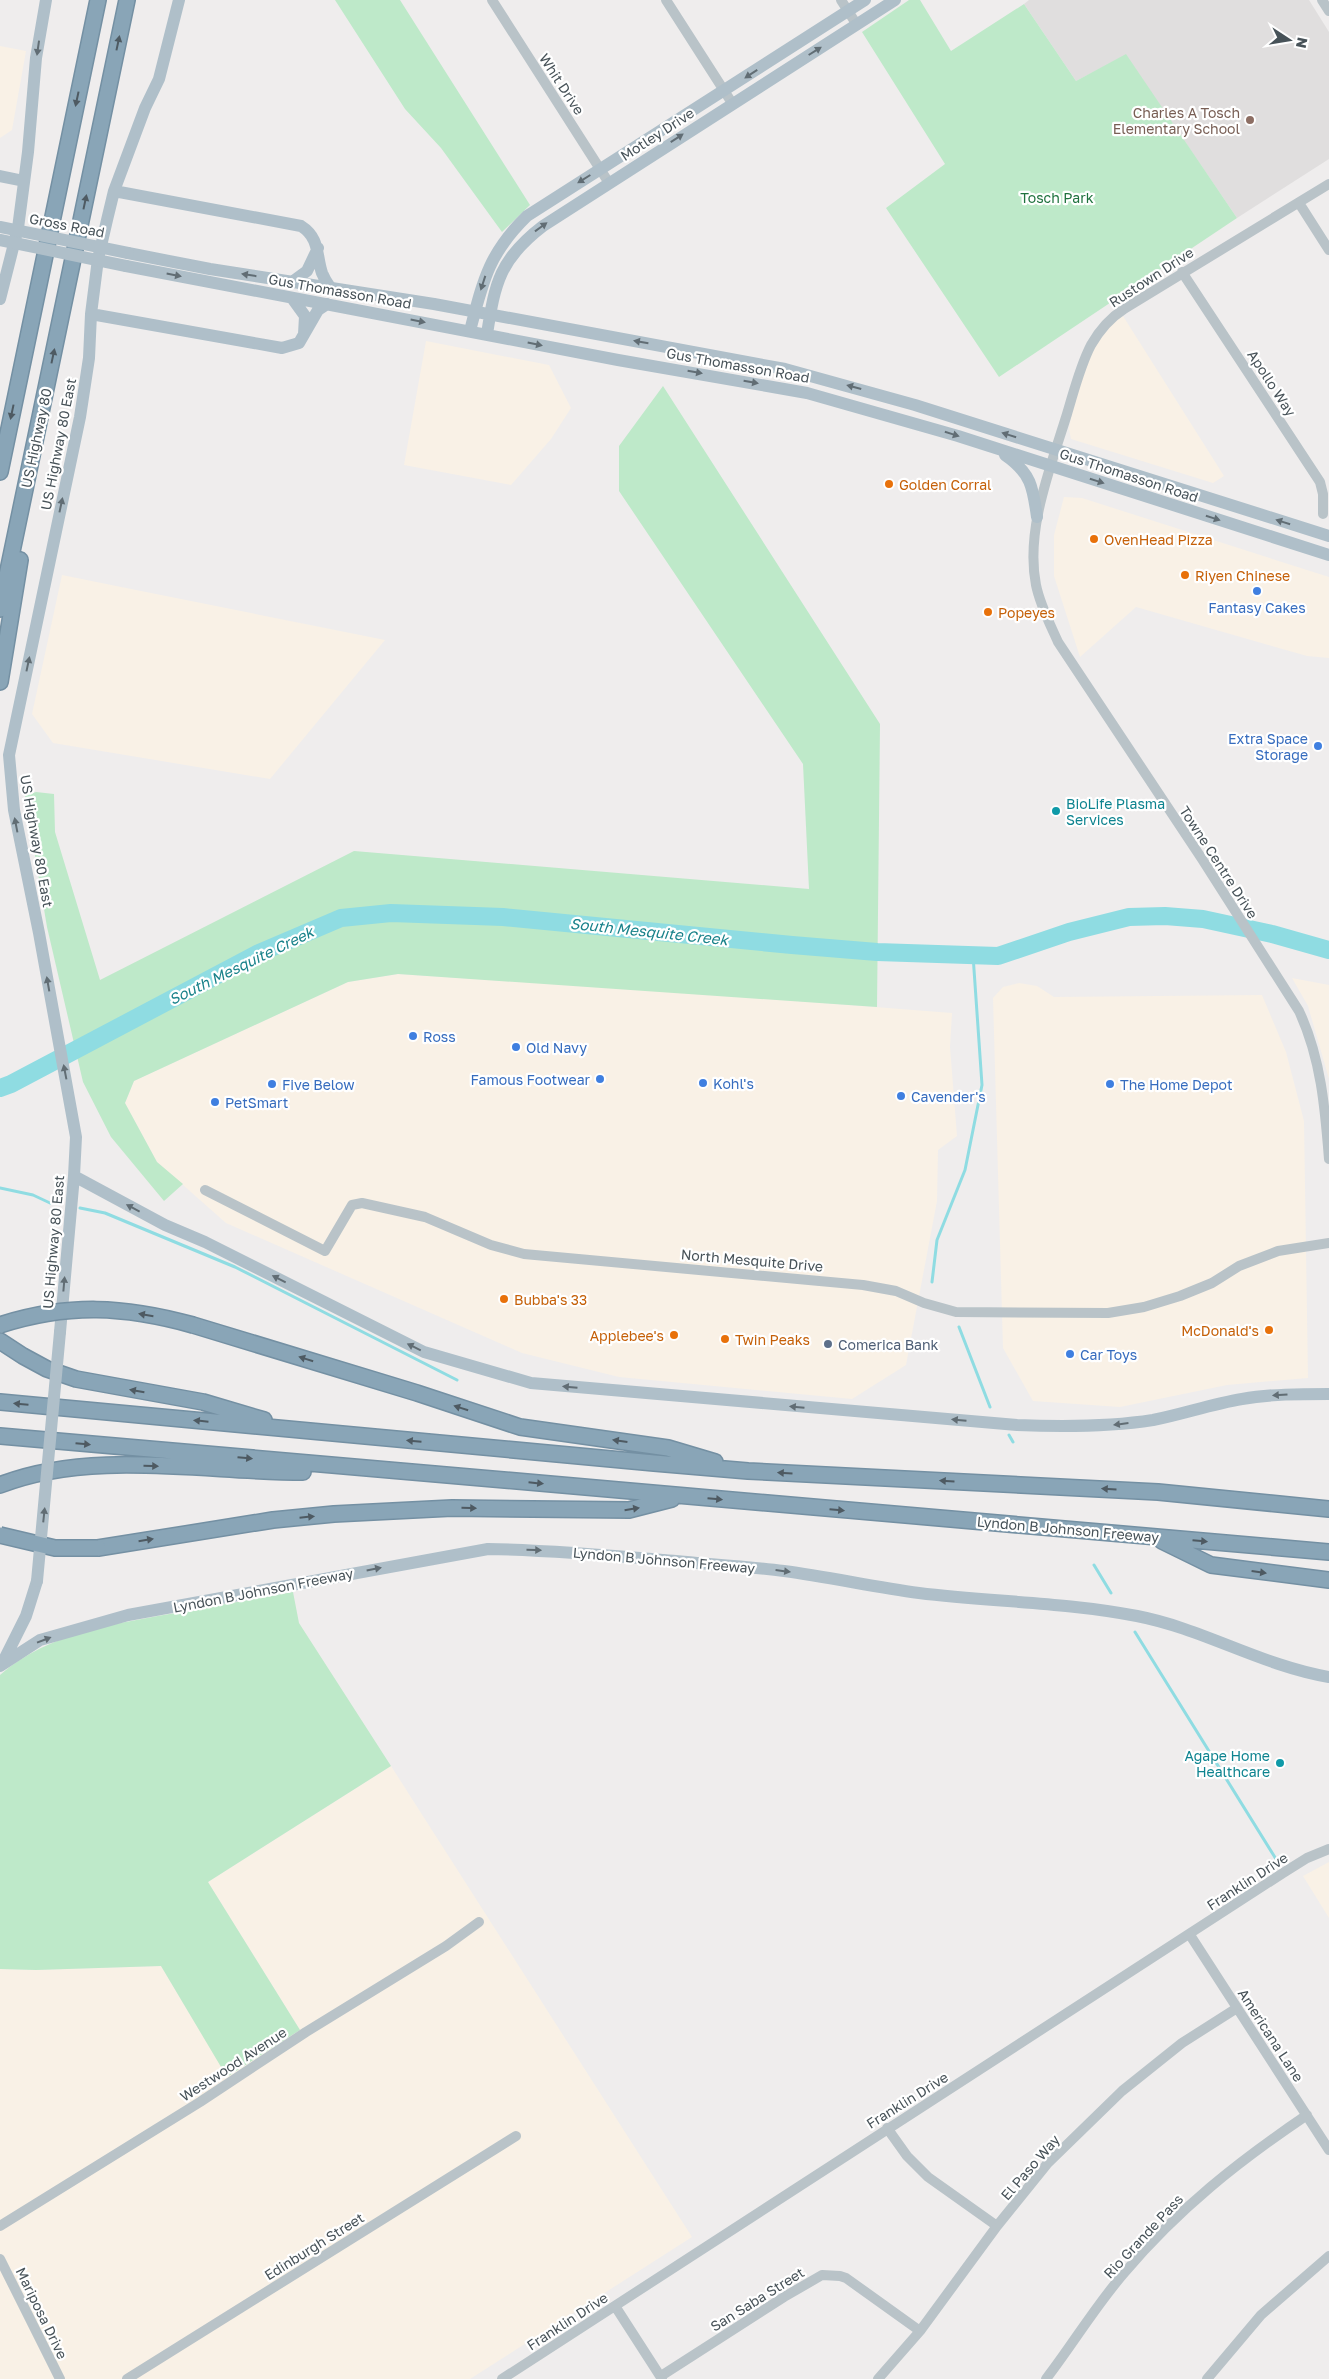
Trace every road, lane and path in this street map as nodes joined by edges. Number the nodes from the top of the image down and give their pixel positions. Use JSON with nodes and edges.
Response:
{"nodes":[{"id":1,"x":46,"y":0,"type":"edge"},
{"id":2,"x":98,"y":0,"type":"edge"},
{"id":3,"x":127,"y":0,"type":"edge"},
{"id":4,"x":179,"y":0,"type":"edge"},
{"id":5,"x":492,"y":0,"type":"edge"},
{"id":6,"x":666,"y":0,"type":"edge"},
{"id":7,"x":866,"y":0,"type":"edge"},
{"id":8,"x":895,"y":0,"type":"edge"},
{"id":9,"x":1322,"y":0,"type":"edge"},
{"id":10,"x":845,"y":6,"type":"edge"},
{"id":11,"x":1329,"y":11,"type":"edge"},
{"id":12,"x":858,"y":25,"type":"junction"},
{"id":13,"x":724,"y":91,"type":"junction"},
{"id":14,"x":732,"y":103,"type":"junction"},
{"id":15,"x":600,"y":169,"type":"junction"},
{"id":16,"x":0,"y":176,"type":"edge"},
{"id":17,"x":24,"y":181,"type":"junction"},
{"id":18,"x":609,"y":183,"type":"junction"},
{"id":19,"x":1329,"y":184,"type":"edge"},
{"id":20,"x":114,"y":190,"type":"junction"},
{"id":21,"x":1299,"y":203,"type":"junction"},
{"id":22,"x":0,"y":227,"type":"edge"},
{"id":23,"x":0,"y":240,"type":"edge"},
{"id":24,"x":318,"y":248,"type":"junction"},
{"id":25,"x":1329,"y":250,"type":"edge"},
{"id":26,"x":128,"y":253,"type":"joint"},
{"id":27,"x":495,"y":255,"type":"junction"},
{"id":28,"x":507,"y":261,"type":"junction"},
{"id":29,"x":126,"y":266,"type":"joint"},
{"id":30,"x":1182,"y":272,"type":"junction"},
{"id":31,"x":292,"y":282,"type":"junction"},
{"id":32,"x":330,"y":287,"type":"junction"},
{"id":33,"x":367,"y":293,"type":"junction"},
{"id":34,"x":292,"y":298,"type":"junction"},
{"id":35,"x":0,"y":299,"type":"edge"},
{"id":36,"x":327,"y":304,"type":"junction"},
{"id":37,"x":364,"y":311,"type":"junction"},
{"id":38,"x":475,"y":312,"type":"junction"},
{"id":39,"x":91,"y":314,"type":"junction"},
{"id":40,"x":490,"y":314,"type":"junction"},
{"id":41,"x":470,"y":331,"type":"junction"},
{"id":42,"x":487,"y":334,"type":"junction"},
{"id":43,"x":304,"y":336,"type":"junction"},
{"id":44,"x":785,"y":369,"type":"junction"},
{"id":45,"x":781,"y":387,"type":"junction"},
{"id":46,"x":915,"y":405,"type":"junction"},
{"id":47,"x":911,"y":422,"type":"junction"},
{"id":48,"x":992,"y":447,"type":"junction"},
{"id":49,"x":1056,"y":450,"type":"junction"},
{"id":50,"x":1051,"y":466,"type":"junction"},
{"id":51,"x":0,"y":472,"type":"edge"},
{"id":52,"x":24,"y":496,"type":"junction"},
{"id":53,"x":1251,"y":512,"type":"junction"},
{"id":54,"x":1322,"y":514,"type":"dead end"},
{"id":55,"x":1037,"y":517,"type":"junction"},
{"id":56,"x":1245,"y":528,"type":"junction"},
{"id":57,"x":1329,"y":536,"type":"edge"},
{"id":58,"x":1329,"y":555,"type":"edge"},
{"id":59,"x":0,"y":610,"type":"edge"},
{"id":60,"x":0,"y":682,"type":"edge"},
{"id":61,"x":1329,"y":1160,"type":"edge"},
{"id":62,"x":74,"y":1176,"type":"junction"},
{"id":63,"x":205,"y":1190,"type":"dead end"},
{"id":64,"x":1329,"y":1242,"type":"edge"},
{"id":65,"x":0,"y":1325,"type":"edge"},
{"id":66,"x":0,"y":1341,"type":"edge"},
{"id":67,"x":1329,"y":1394,"type":"edge"},
{"id":68,"x":0,"y":1402,"type":"edge"},
{"id":69,"x":301,"y":1431,"type":"junction"},
{"id":70,"x":0,"y":1436,"type":"edge"},
{"id":71,"x":400,"y":1471,"type":"junction"},
{"id":72,"x":748,"y":1471,"type":"junction"},
{"id":73,"x":0,"y":1486,"type":"edge"},
{"id":74,"x":1158,"y":1492,"type":"junction"},
{"id":75,"x":684,"y":1496,"type":"junction"},
{"id":76,"x":1329,"y":1498,"type":"edge"},
{"id":77,"x":1329,"y":1509,"type":"edge"},
{"id":78,"x":0,"y":1535,"type":"edge"},
{"id":79,"x":1151,"y":1536,"type":"junction"},
{"id":80,"x":1329,"y":1552,"type":"edge"},
{"id":81,"x":1329,"y":1580,"type":"edge"},
{"id":82,"x":1,"y":1665,"type":"edge"},
{"id":83,"x":1329,"y":1677,"type":"edge"},
{"id":84,"x":1329,"y":1849,"type":"edge"},
{"id":85,"x":479,"y":1922,"type":"dead end"},
{"id":86,"x":1190,"y":1935,"type":"junction"},
{"id":87,"x":1237,"y":2008,"type":"junction"},
{"id":88,"x":1307,"y":2116,"type":"junction"},
{"id":89,"x":887,"y":2128,"type":"junction"},
{"id":90,"x":516,"y":2136,"type":"dead end"},
{"id":91,"x":1329,"y":2150,"type":"edge"},
{"id":92,"x":0,"y":2226,"type":"edge"},
{"id":93,"x":997,"y":2226,"type":"junction"},
{"id":94,"x":1329,"y":2256,"type":"edge"},
{"id":95,"x":0,"y":2258,"type":"edge"},
{"id":96,"x":615,"y":2306,"type":"junction"},
{"id":97,"x":920,"y":2331,"type":"junction"},
{"id":98,"x":506,"y":2378,"type":"edge"},
{"id":99,"x":662,"y":2378,"type":"edge"},
{"id":100,"x":60,"y":2379,"type":"edge"},
{"id":101,"x":127,"y":2379,"type":"edge"},
{"id":102,"x":878,"y":2379,"type":"edge"},
{"id":103,"x":1046,"y":2379,"type":"edge"},
{"id":104,"x":1207,"y":2379,"type":"edge"}],
"edges":[{"from":1,"to":17,"type":"main road","one_way":true},
{"from":2,"to":51,"type":"highway","name":"US Highway 80","one_way":true},
{"from":52,"to":3,"type":"highway","name":"US Highway 80","one_way":true},
{"from":4,"to":20,"type":"main road","name":"US Highway 80 East"},
{"from":5,"to":15,"type":"street","name":"Whit Drive"},
{"from":6,"to":13,"type":"street"},
{"from":7,"to":10,"type":"main road","name":"Motley Drive"},
{"from":8,"to":12,"type":"main road","name":"Motley Drive"},
{"from":9,"to":11,"type":"street"},
{"from":10,"to":12,"type":"street"},
{"from":10,"to":13,"type":"main road","name":"Motley Drive","one_way":true},
{"from":14,"to":12,"type":"main road","name":"Motley Drive","one_way":true},
{"from":13,"to":14,"type":"street"},
{"from":13,"to":15,"type":"main road","name":"Motley Drive"},
{"from":18,"to":14,"type":"main road","name":"Motley Drive","one_way":true},
{"from":15,"to":18,"type":"street","name":"Whit Drive"},
{"from":15,"to":27,"type":"main road","name":"Motley Drive","one_way":true},
{"from":16,"to":17,"type":"main road"},
{"from":17,"to":35,"type":"main road"},
{"from":28,"to":18,"type":"main road","name":"Motley Drive","one_way":true},
{"from":19,"to":21,"type":"street","name":"Rustown Drive"},
{"from":20,"to":24,"type":"main road"},
{"from":20,"to":39,"type":"main road","name":"US Highway 80 East"},
{"from":21,"to":25,"type":"street"},
{"from":21,"to":30,"type":"street","name":"Rustown Drive"},
{"from":22,"to":26,"type":"main road","name":"Gross Road","bridge":true},
{"from":23,"to":29,"type":"main road","name":"Gross Road","bridge":true},
{"from":24,"to":31,"type":"main road"},
{"from":24,"to":32,"type":"main road"},
{"from":31,"to":26,"type":"main road","name":"Gus Thomasson Road","one_way":true},
{"from":27,"to":28,"type":"main road"},
{"from":27,"to":38,"type":"main road","name":"Motley Drive","one_way":true},
{"from":28,"to":40,"type":"main road","name":"Motley Drive"},
{"from":29,"to":34,"type":"main road","name":"Gus Thomasson Road","one_way":true},
{"from":30,"to":49,"type":"street","name":"Rustown Drive"},
{"from":30,"to":54,"type":"street","name":"Apollo Way"},
{"from":31,"to":32,"type":"main road","name":"Gus Thomasson Road"},
{"from":32,"to":33,"type":"main road","name":"Gus Thomasson Road"},
{"from":33,"to":37,"type":"main road"},
{"from":33,"to":38,"type":"main road","name":"Gus Thomasson Road"},
{"from":34,"to":36,"type":"main road","name":"Gus Thomasson Road"},
{"from":34,"to":43,"type":"main road"},
{"from":36,"to":37,"type":"main road","name":"Gus Thomasson Road"},
{"from":36,"to":43,"type":"main road"},
{"from":37,"to":41,"type":"main road","name":"Gus Thomasson Road","one_way":true},
{"from":38,"to":40,"type":"main road","name":"Gus Thomasson Road"},
{"from":38,"to":41,"type":"main road","name":"Motley Drive"},
{"from":39,"to":43,"type":"main road"},
{"from":62,"to":39,"type":"main road","name":"US Highway 80 East","one_way":true},
{"from":40,"to":42,"type":"main road","name":"Motley Drive"},
{"from":44,"to":40,"type":"main road","name":"Gus Thomasson Road","one_way":true},
{"from":41,"to":42,"type":"main road","name":"Gus Thomasson Road"},
{"from":42,"to":45,"type":"main road","name":"Gus Thomasson Road","one_way":true},
{"from":44,"to":45,"type":"main road"},
{"from":46,"to":44,"type":"main road","name":"Gus Thomasson Road","one_way":true},
{"from":45,"to":47,"type":"main road","name":"Gus Thomasson Road"},
{"from":46,"to":47,"type":"main road"},
{"from":49,"to":46,"type":"main road","name":"Gus Thomasson Road","one_way":true},
{"from":47,"to":48,"type":"main road","name":"Gus Thomasson Road","one_way":true},
{"from":48,"to":50,"type":"main road","name":"Gus Thomasson Road"},
{"from":48,"to":55,"type":"main road"},
{"from":49,"to":50,"type":"street","name":"Towne Centre Drive"},
{"from":49,"to":53,"type":"main road","name":"Gus Thomasson Road"},
{"from":50,"to":55,"type":"street","name":"Towne Centre Drive"},
{"from":50,"to":56,"type":"main road","name":"Gus Thomasson Road","one_way":true},
{"from":52,"to":59,"type":"highway","name":"US Highway 80"},
{"from":52,"to":60,"type":"highway"},
{"from":53,"to":56,"type":"main road"},
{"from":57,"to":53,"type":"main road","name":"Gus Thomasson Road","one_way":true},
{"from":55,"to":61,"type":"street","name":"Towne Centre Drive"},
{"from":56,"to":58,"type":"main road","name":"Gus Thomasson Road"},
{"from":67,"to":62,"type":"main road","one_way":true},
{"from":82,"to":62,"type":"main road","name":"US Highway 80 East","one_way":true,"bridge":true},
{"from":63,"to":64,"type":"street","name":"North Mesquite Drive"},
{"from":72,"to":65,"type":"highway","one_way":true,"bridge":true},
{"from":69,"to":66,"type":"highway","one_way":true},
{"from":69,"to":68,"type":"highway","one_way":true},
{"from":72,"to":69,"type":"highway","one_way":true},
{"from":70,"to":71,"type":"highway","name":"Lyndon B Johnson Freeway","one_way":true},
{"from":73,"to":71,"type":"highway","one_way":true},
{"from":71,"to":75,"type":"highway","name":"Lyndon B Johnson Freeway","one_way":true},
{"from":74,"to":72,"type":"highway","one_way":true},
{"from":74,"to":76,"type":"highway"},
{"from":74,"to":77,"type":"highway"},
{"from":78,"to":75,"type":"highway","one_way":true,"bridge":true},
{"from":75,"to":79,"type":"highway","name":"Lyndon B Johnson Freeway","one_way":true},
{"from":79,"to":80,"type":"highway","name":"Lyndon B Johnson Freeway","one_way":true},
{"from":79,"to":81,"type":"highway","one_way":true},
{"from":82,"to":83,"type":"main road","name":"Lyndon B Johnson Freeway","one_way":true},
{"from":84,"to":86,"type":"street","name":"Franklin Drive"},
{"from":85,"to":92,"type":"street","name":"Westwood Avenue"},
{"from":86,"to":87,"type":"street","name":"Americana Lane"},
{"from":86,"to":89,"type":"street","name":"Franklin Drive"},
{"from":87,"to":88,"type":"street","name":"Americana Lane"},
{"from":87,"to":93,"type":"street","name":"El Paso Way"},
{"from":88,"to":91,"type":"street","name":"Americana Lane"},
{"from":88,"to":103,"type":"street","name":"Rio Grande Pass"},
{"from":89,"to":93,"type":"street"},
{"from":89,"to":96,"type":"street","name":"Franklin Drive"},
{"from":90,"to":101,"type":"street","name":"Edinburgh Street"},
{"from":93,"to":97,"type":"street","name":"El Paso Way"},
{"from":94,"to":104,"type":"street"},
{"from":95,"to":100,"type":"street","name":"Mariposa Drive"},
{"from":96,"to":98,"type":"street","name":"Franklin Drive"},
{"from":96,"to":99,"type":"street"},
{"from":97,"to":99,"type":"street","name":"San Saba Street"},
{"from":97,"to":102,"type":"street","name":"El Paso Way"}]}
